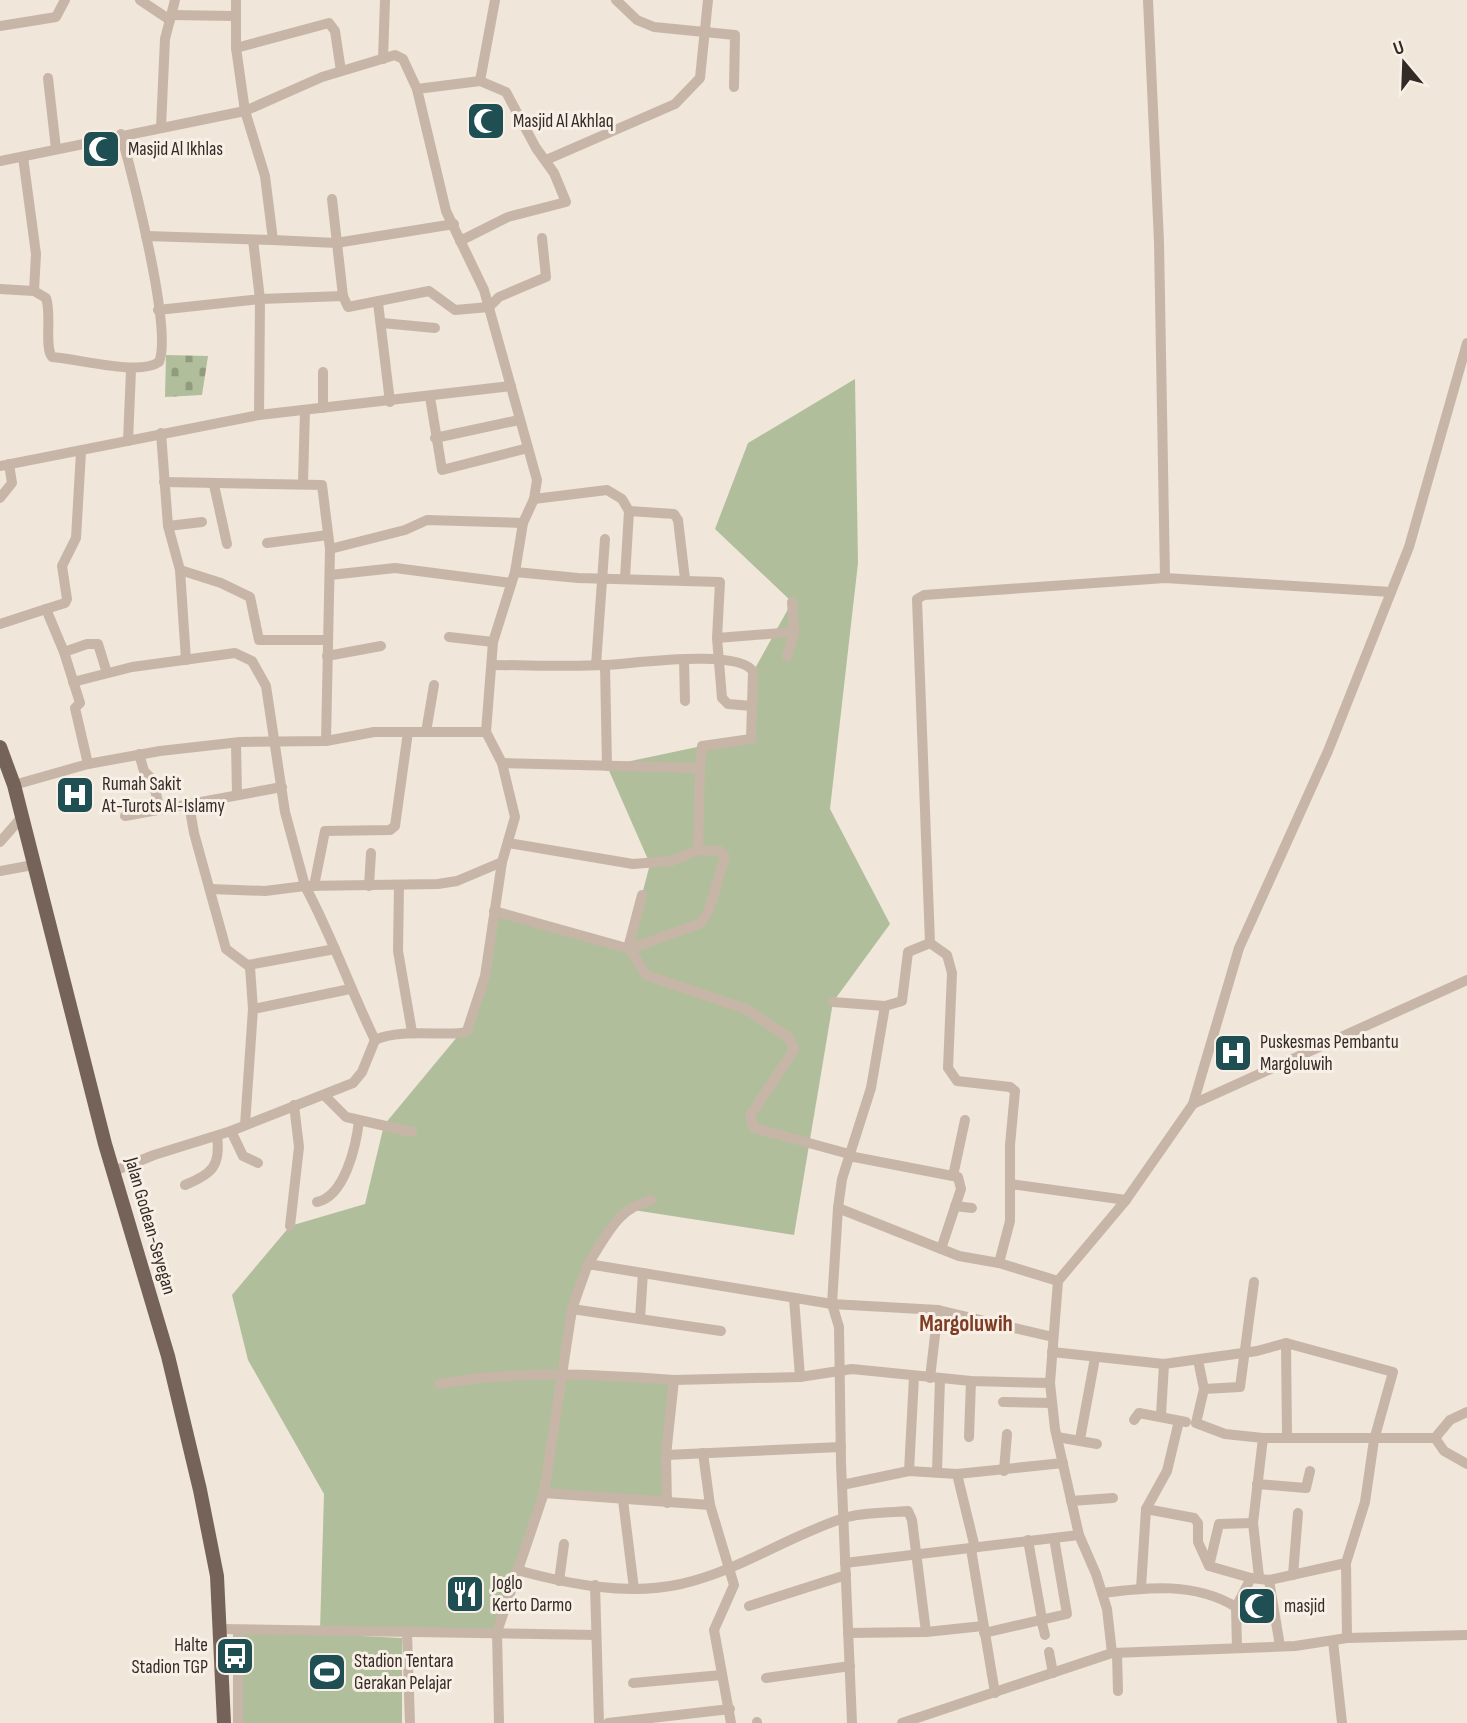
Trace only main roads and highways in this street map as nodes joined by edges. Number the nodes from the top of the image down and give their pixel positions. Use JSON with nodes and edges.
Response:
{"nodes":[{"id":1,"x":0,"y":747,"type":"edge"},
{"id":2,"x":224,"y":1723,"type":"edge"}],
"edges":[{"from":1,"to":2,"type":"main road","name":"Jalan Godean-Seyegan"}]}
